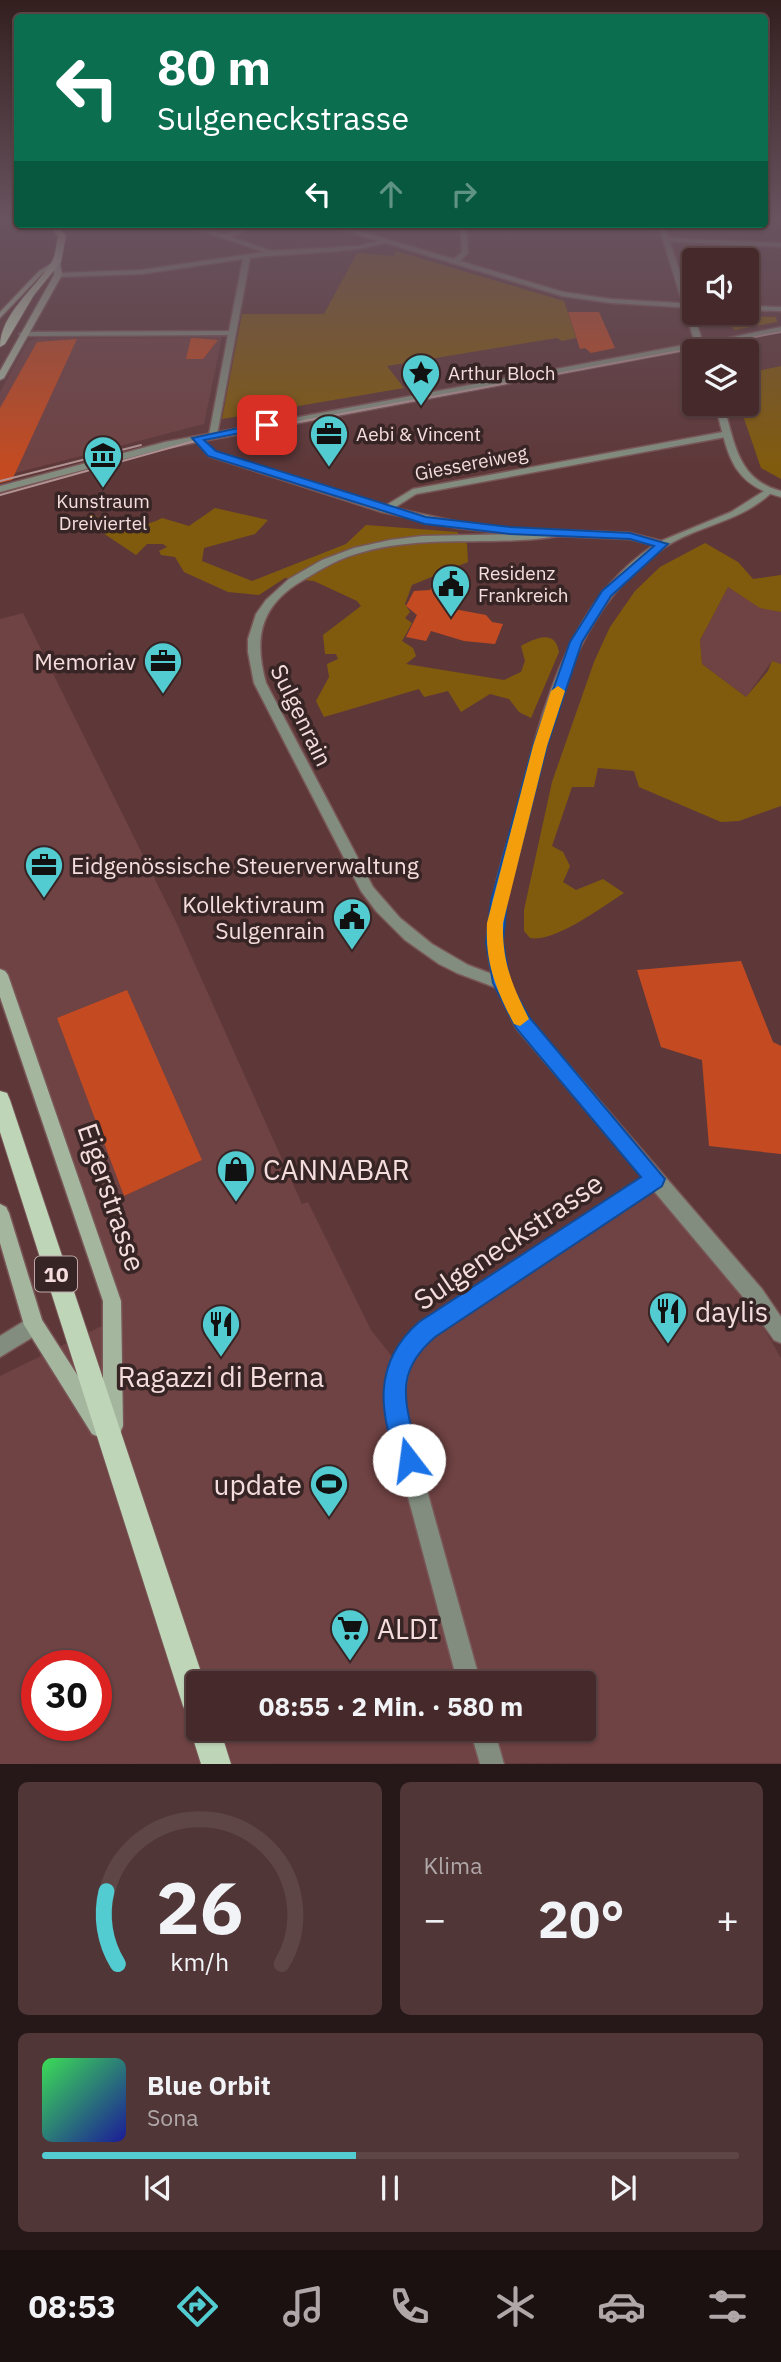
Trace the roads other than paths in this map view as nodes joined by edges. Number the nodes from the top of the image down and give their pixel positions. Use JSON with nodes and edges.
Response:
{"nodes":[{"id":1,"x":13,"y":302,"type":"edge"},
{"id":2,"x":25,"y":302,"type":"edge"},
{"id":3,"x":42,"y":302,"type":"edge"},
{"id":4,"x":238,"y":302,"type":"edge"},
{"id":5,"x":648,"y":302,"type":"edge"},
{"id":6,"x":682,"y":305,"type":"edge"},
{"id":7,"x":759,"y":308,"type":"edge"},
{"id":8,"x":781,"y":309,"type":"edge"},
{"id":9,"x":0,"y":316,"type":"edge"},
{"id":10,"x":781,"y":329,"type":"edge"},
{"id":11,"x":232,"y":333,"type":"junction"},
{"id":12,"x":23,"y":334,"type":"junction"},
{"id":13,"x":739,"y":339,"type":"edge"},
{"id":14,"x":0,"y":344,"type":"edge"},
{"id":15,"x":682,"y":351,"type":"edge"},
{"id":16,"x":0,"y":378,"type":"edge"},
{"id":17,"x":723,"y":416,"type":"edge"},
{"id":18,"x":728,"y":434,"type":"junction"},
{"id":19,"x":213,"y":435,"type":"junction"},
{"id":20,"x":197,"y":438,"type":"junction"},
{"id":21,"x":0,"y":489,"type":"edge"},
{"id":22,"x":767,"y":492,"type":"junction"},
{"id":23,"x":781,"y":494,"type":"edge"},
{"id":24,"x":385,"y":509,"type":"junction"},
{"id":25,"x":557,"y":534,"type":"junction"},
{"id":26,"x":662,"y":544,"type":"junction"},
{"id":27,"x":0,"y":975,"type":"edge"},
{"id":28,"x":502,"y":983,"type":"junction"},
{"id":29,"x":0,"y":1100,"type":"edge"},
{"id":30,"x":655,"y":1179,"type":"junction"},
{"id":31,"x":0,"y":1213,"type":"edge"},
{"id":32,"x":34,"y":1325,"type":"junction"},
{"id":33,"x":781,"y":1333,"type":"edge"},
{"id":34,"x":0,"y":1347,"type":"edge"},
{"id":35,"x":113,"y":1448,"type":"junction"},
{"id":36,"x":186,"y":1671,"type":"edge"},
{"id":37,"x":466,"y":1671,"type":"edge"},
{"id":38,"x":209,"y":1741,"type":"edge"},
{"id":39,"x":486,"y":1741,"type":"edge"},
{"id":40,"x":216,"y":1763,"type":"edge"},
{"id":41,"x":492,"y":1763,"type":"edge"}],
"edges":[{"from":1,"to":9,"type":"main road"},
{"from":2,"to":14,"type":"main road"},
{"from":3,"to":12,"type":"main road"},
{"from":4,"to":11,"type":"street"},
{"from":5,"to":6,"type":"street"},
{"from":7,"to":8,"type":"street"},
{"from":10,"to":13,"type":"street"},
{"from":11,"to":12,"type":"street"},
{"from":11,"to":19,"type":"street"},
{"from":12,"to":16,"type":"main road"},
{"from":15,"to":19,"type":"street"},
{"from":17,"to":18,"type":"street"},
{"from":18,"to":22,"type":"street"},
{"from":18,"to":24,"type":"street","name":"Giessereiweg"},
{"from":19,"to":20,"type":"street"},
{"from":20,"to":21,"type":"street"},
{"from":20,"to":24,"type":"street"},
{"from":22,"to":23,"type":"street"},
{"from":22,"to":26,"type":"street"},
{"from":24,"to":25,"type":"street","name":"Sulgenrain"},
{"from":25,"to":26,"type":"street","name":"Sulgenrain"},
{"from":25,"to":28,"type":"street","name":"Sulgenrain"},
{"from":26,"to":28,"type":"street"},
{"from":27,"to":35,"type":"main road","name":"Eigerstrasse"},
{"from":28,"to":30,"type":"street"},
{"from":29,"to":35,"type":"main road","name":"Eigerstrasse","number":"10"},
{"from":30,"to":33,"type":"street"},
{"from":30,"to":37,"type":"street","name":"Sulgeneckstrasse"},
{"from":31,"to":32,"type":"main road","name":"Eigerstrasse"},
{"from":32,"to":34,"type":"street"},
{"from":32,"to":35,"type":"main road","name":"Eigerstrasse"},
{"from":35,"to":36,"type":"main road","name":"Eigerstrasse","number":"10"},
{"from":38,"to":40,"type":"main road"},
{"from":39,"to":41,"type":"street"}]}
